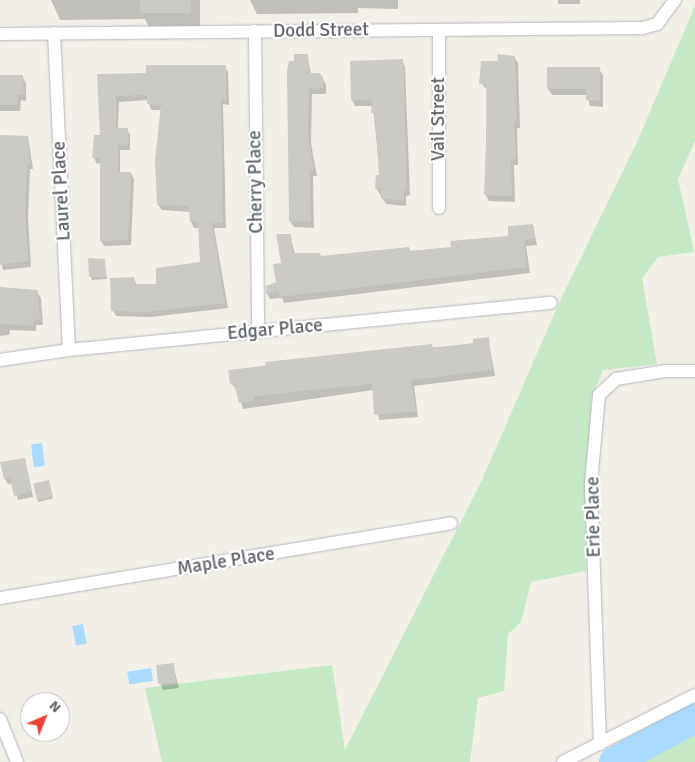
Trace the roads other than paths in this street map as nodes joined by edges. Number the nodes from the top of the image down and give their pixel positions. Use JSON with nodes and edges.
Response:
{"nodes":[{"id":1,"x":675,"y":0,"type":"edge"},
{"id":2,"x":440,"y":30,"type":"junction"},
{"id":3,"x":255,"y":31,"type":"junction"},
{"id":4,"x":54,"y":33,"type":"junction"},
{"id":5,"x":0,"y":34,"type":"edge"},
{"id":6,"x":438,"y":208,"type":"dead end"},
{"id":7,"x":551,"y":304,"type":"dead end"},
{"id":8,"x":258,"y":332,"type":"junction"},
{"id":9,"x":69,"y":350,"type":"junction"},
{"id":10,"x":0,"y":360,"type":"edge"},
{"id":11,"x":695,"y":371,"type":"edge"},
{"id":12,"x":451,"y":523,"type":"dead end"},
{"id":13,"x":0,"y":598,"type":"edge"},
{"id":14,"x":695,"y":695,"type":"edge"},
{"id":15,"x":0,"y":719,"type":"edge"},
{"id":16,"x":600,"y":744,"type":"junction"},
{"id":17,"x":17,"y":762,"type":"edge"},
{"id":18,"x":563,"y":762,"type":"edge"}],
"edges":[{"from":1,"to":2,"type":"street","name":"Dodd Street"},
{"from":2,"to":3,"type":"street","name":"Dodd Street"},
{"from":2,"to":6,"type":"street","name":"Vail Street"},
{"from":3,"to":4,"type":"street","name":"Dodd Street"},
{"from":3,"to":8,"type":"street","name":"Cherry Place"},
{"from":4,"to":5,"type":"street","name":"Dodd Street"},
{"from":4,"to":9,"type":"street","name":"Laurel Place"},
{"from":7,"to":8,"type":"street","name":"Edgar Place"},
{"from":8,"to":9,"type":"street","name":"Edgar Place"},
{"from":9,"to":10,"type":"street","name":"Edgar Place"},
{"from":11,"to":16,"type":"street","name":"Erie Place"},
{"from":12,"to":13,"type":"street","name":"Maple Place"},
{"from":14,"to":16,"type":"street"},
{"from":15,"to":17,"type":"street"},
{"from":16,"to":18,"type":"street"}]}
